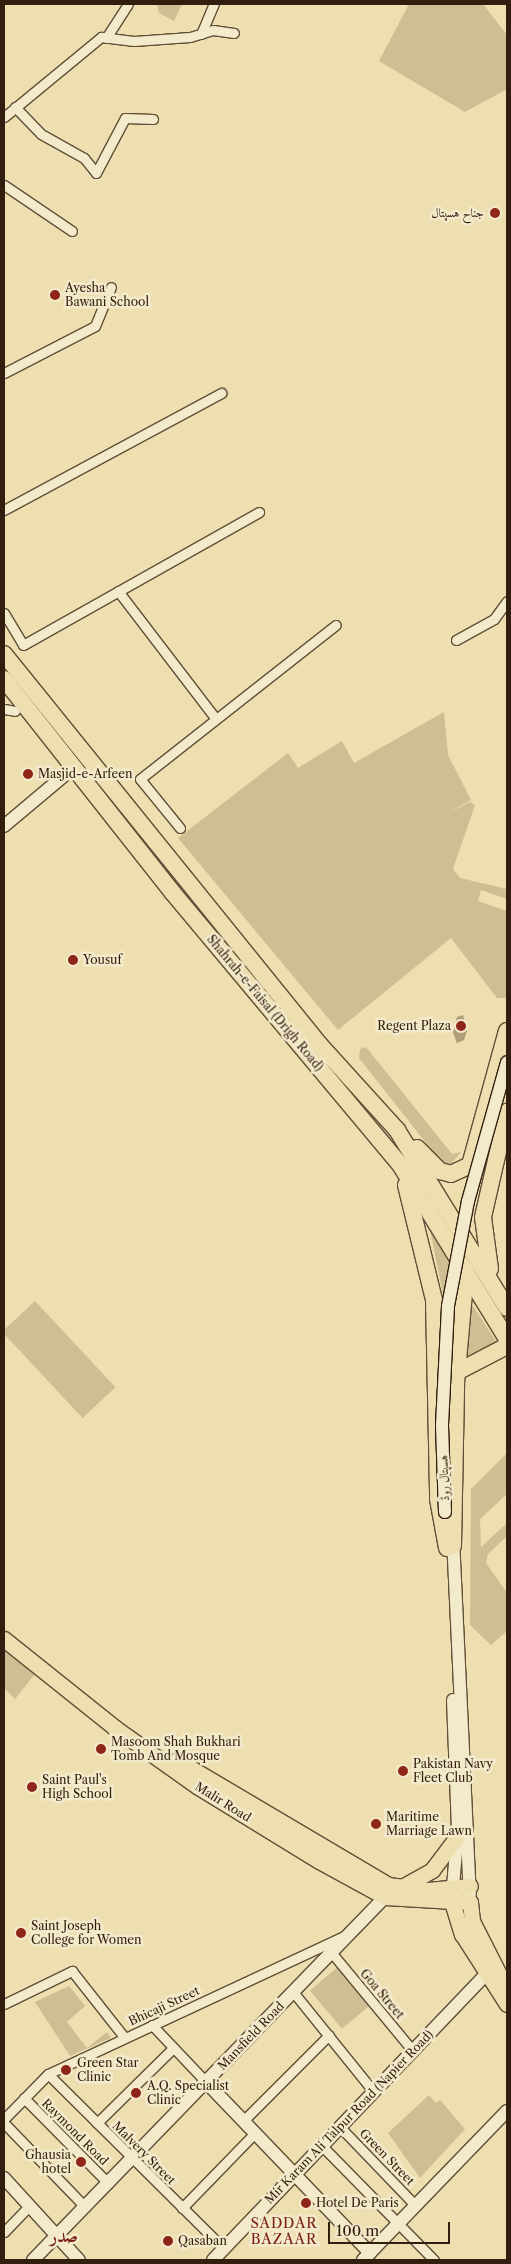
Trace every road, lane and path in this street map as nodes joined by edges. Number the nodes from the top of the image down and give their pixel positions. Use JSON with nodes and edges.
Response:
{"nodes":[{"id":1,"x":128,"y":4,"type":"edge"},
{"id":2,"x":214,"y":4,"type":"edge"},
{"id":3,"x":234,"y":33,"type":"dead end"},
{"id":4,"x":201,"y":34,"type":"junction"},
{"id":5,"x":106,"y":38,"type":"junction"},
{"id":6,"x":15,"y":107,"type":"junction"},
{"id":7,"x":4,"y":117,"type":"edge"},
{"id":8,"x":153,"y":119,"type":"dead end"},
{"id":9,"x":4,"y":185,"type":"edge"},
{"id":10,"x":72,"y":231,"type":"dead end"},
{"id":11,"x":111,"y":287,"type":"dead end"},
{"id":12,"x":4,"y":373,"type":"edge"},
{"id":13,"x":221,"y":393,"type":"dead end"},
{"id":14,"x":4,"y":510,"type":"edge"},
{"id":15,"x":259,"y":512,"type":"dead end"},
{"id":16,"x":118,"y":591,"type":"junction"},
{"id":17,"x":507,"y":601,"type":"edge"},
{"id":18,"x":4,"y":613,"type":"edge"},
{"id":19,"x":336,"y":625,"type":"dead end"},
{"id":20,"x":456,"y":640,"type":"dead end"},
{"id":21,"x":4,"y":654,"type":"edge"},
{"id":22,"x":4,"y":679,"type":"edge"},
{"id":23,"x":4,"y":710,"type":"edge"},
{"id":24,"x":15,"y":711,"type":"dead end"},
{"id":25,"x":215,"y":718,"type":"junction"},
{"id":26,"x":73,"y":768,"type":"junction"},
{"id":27,"x":5,"y":820,"type":"edge"},
{"id":28,"x":180,"y":828,"type":"dead end"},
{"id":29,"x":507,"y":1030,"type":"edge"},
{"id":30,"x":507,"y":1062,"type":"edge"},
{"id":31,"x":507,"y":1082,"type":"edge"},
{"id":32,"x":507,"y":1112,"type":"edge"},
{"id":33,"x":396,"y":1130,"type":"junction"},
{"id":34,"x":400,"y":1166,"type":"junction"},
{"id":35,"x":466,"y":1270,"type":"junction"},
{"id":36,"x":494,"y":1287,"type":"junction"},
{"id":37,"x":462,"y":1297,"type":"junction"},
{"id":38,"x":434,"y":1308,"type":"junction"},
{"id":39,"x":507,"y":1308,"type":"edge"},
{"id":40,"x":507,"y":1339,"type":"edge"},
{"id":41,"x":507,"y":1346,"type":"edge"},
{"id":42,"x":457,"y":1372,"type":"junction"},
{"id":43,"x":448,"y":1512,"type":"junction"},
{"id":44,"x":450,"y":1547,"type":"junction"},
{"id":45,"x":4,"y":1631,"type":"edge"},
{"id":46,"x":4,"y":1639,"type":"edge"},
{"id":47,"x":457,"y":1836,"type":"junction"},
{"id":48,"x":470,"y":1886,"type":"junction"},
{"id":49,"x":398,"y":1888,"type":"junction"},
{"id":50,"x":452,"y":1895,"type":"junction"},
{"id":51,"x":385,"y":1897,"type":"junction"},
{"id":52,"x":470,"y":1902,"type":"junction"},
{"id":53,"x":349,"y":1933,"type":"junction"},
{"id":54,"x":331,"y":1952,"type":"junction"},
{"id":55,"x":486,"y":1974,"type":"junction"},
{"id":56,"x":507,"y":1990,"type":"edge"},
{"id":57,"x":294,"y":1993,"type":"junction"},
{"id":58,"x":4,"y":2004,"type":"edge"},
{"id":59,"x":507,"y":2004,"type":"edge"},
{"id":60,"x":152,"y":2025,"type":"junction"},
{"id":61,"x":329,"y":2035,"type":"junction"},
{"id":62,"x":125,"y":2038,"type":"junction"},
{"id":63,"x":173,"y":2048,"type":"junction"},
{"id":64,"x":413,"y":2051,"type":"junction"},
{"id":65,"x":48,"y":2074,"type":"junction"},
{"id":66,"x":206,"y":2082,"type":"junction"},
{"id":67,"x":374,"y":2092,"type":"junction"},
{"id":68,"x":24,"y":2098,"type":"junction"},
{"id":69,"x":507,"y":2111,"type":"edge"},
{"id":70,"x":244,"y":2120,"type":"junction"},
{"id":71,"x":4,"y":2121,"type":"edge"},
{"id":72,"x":97,"y":2123,"type":"junction"},
{"id":73,"x":340,"y":2127,"type":"junction"},
{"id":74,"x":255,"y":2133,"type":"junction"},
{"id":75,"x":322,"y":2146,"type":"junction"},
{"id":76,"x":132,"y":2158,"type":"junction"},
{"id":77,"x":295,"y":2175,"type":"junction"},
{"id":78,"x":4,"y":2178,"type":"edge"},
{"id":79,"x":108,"y":2183,"type":"junction"},
{"id":80,"x":415,"y":2205,"type":"junction"},
{"id":81,"x":29,"y":2206,"type":"junction"},
{"id":82,"x":85,"y":2207,"type":"junction"},
{"id":83,"x":182,"y":2208,"type":"junction"},
{"id":84,"x":399,"y":2222,"type":"junction"},
{"id":85,"x":4,"y":2232,"type":"edge"},
{"id":86,"x":56,"y":2236,"type":"junction"},
{"id":87,"x":223,"y":2248,"type":"junction"},
{"id":88,"x":370,"y":2258,"type":"edge"},
{"id":89,"x":33,"y":2260,"type":"edge"},
{"id":90,"x":79,"y":2260,"type":"edge"},
{"id":91,"x":213,"y":2260,"type":"edge"},
{"id":92,"x":434,"y":2260,"type":"edge"}],
"edges":[{"from":1,"to":5,"type":"street"},
{"from":2,"to":4,"type":"street"},
{"from":3,"to":4,"type":"street"},
{"from":4,"to":5,"type":"street"},
{"from":5,"to":6,"type":"street"},
{"from":6,"to":7,"type":"street"},
{"from":6,"to":8,"type":"street"},
{"from":9,"to":10,"type":"street"},
{"from":11,"to":12,"type":"street"},
{"from":13,"to":14,"type":"street"},
{"from":15,"to":16,"type":"street"},
{"from":16,"to":18,"type":"street"},
{"from":16,"to":25,"type":"street"},
{"from":17,"to":20,"type":"street"},
{"from":19,"to":25,"type":"street"},
{"from":21,"to":33,"type":"highway","name":"Shahrah-e-Faisal (Drigh Road)"},
{"from":22,"to":26,"type":"highway","name":"Shahrah-e-Faisal (Drigh Road)"},
{"from":23,"to":24,"type":"street"},
{"from":25,"to":28,"type":"street"},
{"from":26,"to":27,"type":"main road"},
{"from":26,"to":34,"type":"highway","name":"Shahrah-e-Faisal (Drigh Road)"},
{"from":29,"to":33,"type":"highway"},
{"from":30,"to":43,"type":"main road","name":"ہسپتال روڈ","bridge":true},
{"from":31,"to":43,"type":"main road","name":"ہسپتال روڈ"},
{"from":32,"to":36,"type":"highway"},
{"from":33,"to":36,"type":"highway","name":"Shahrah-e-Faisal (Drigh Road)"},
{"from":34,"to":35,"type":"highway","name":"Shahrah-e-Faisal (Drigh Road)"},
{"from":34,"to":38,"type":"highway"},
{"from":35,"to":37,"type":"highway"},
{"from":35,"to":40,"type":"highway","name":"Shahrah-e-Faisal (Drigh Road)"},
{"from":36,"to":39,"type":"highway","name":"Shahrah-e-Faisal (Drigh Road)"},
{"from":37,"to":38,"type":"highway"},
{"from":37,"to":42,"type":"highway"},
{"from":38,"to":44,"type":"highway"},
{"from":41,"to":42,"type":"highway"},
{"from":42,"to":44,"type":"highway"},
{"from":43,"to":44,"type":"main road","name":"ہسپتال روڈ"},
{"from":44,"to":47,"type":"main road","name":"ہسپتال روڈ"},
{"from":44,"to":48,"type":"main road","name":"ہسپتال روڈ"},
{"from":45,"to":49,"type":"main road","name":"Malir Road"},
{"from":46,"to":51,"type":"main road","name":"Malir Road"},
{"from":47,"to":49,"type":"main road"},
{"from":47,"to":50,"type":"main road","name":"ہسپتال روڈ"},
{"from":48,"to":50,"type":"main road","name":"Malir Road"},
{"from":48,"to":52,"type":"main road","name":"ہسپتال روڈ"},
{"from":49,"to":50,"type":"main road","name":"Malir Road"},
{"from":50,"to":51,"type":"main road","name":"Malir Road"},
{"from":50,"to":52,"type":"main road","name":"Malir Road"},
{"from":50,"to":55,"type":"main road"},
{"from":51,"to":53,"type":"main road","name":"Mansfield Road"},
{"from":52,"to":56,"type":"main road"},
{"from":53,"to":54,"type":"main road","name":"Mansfield Road"},
{"from":53,"to":60,"type":"street","name":"Bhicaji Street"},
{"from":54,"to":57,"type":"main road","name":"Mansfield Road"},
{"from":54,"to":64,"type":"street","name":"Goa Street"},
{"from":55,"to":59,"type":"main road"},
{"from":55,"to":64,"type":"main road","name":"Mir Karam Ali Talpur Road (Napier Road)"},
{"from":57,"to":61,"type":"street"},
{"from":57,"to":66,"type":"main road","name":"Mansfield Road"},
{"from":58,"to":62,"type":"street"},
{"from":60,"to":62,"type":"street","name":"Bhicaji Street"},
{"from":60,"to":63,"type":"street"},
{"from":61,"to":67,"type":"street"},
{"from":61,"to":70,"type":"street"},
{"from":62,"to":65,"type":"street","name":"Bhicaji Street"},
{"from":63,"to":66,"type":"street"},
{"from":63,"to":72,"type":"street"},
{"from":64,"to":67,"type":"main road","name":"Mir Karam Ali Talpur Road (Napier Road)"},
{"from":65,"to":68,"type":"street","name":"Bhicaji Street"},
{"from":65,"to":72,"type":"street","name":"Malvery Street"},
{"from":66,"to":70,"type":"main road"},
{"from":66,"to":76,"type":"main road","name":"Mansfield Road"},
{"from":67,"to":73,"type":"main road","name":"Mir Karam Ali Talpur Road (Napier Road)"},
{"from":68,"to":71,"type":"street","name":"Bhicaji Street"},
{"from":68,"to":79,"type":"street","name":"Raymond Road"},
{"from":69,"to":80,"type":"main road"},
{"from":70,"to":74,"type":"main road"},
{"from":71,"to":82,"type":"street"},
{"from":72,"to":76,"type":"street","name":"Malvery Street"},
{"from":73,"to":75,"type":"main road","name":"Mir Karam Ali Talpur Road (Napier Road)"},
{"from":73,"to":80,"type":"street","name":"Green Street"},
{"from":74,"to":77,"type":"main road"},
{"from":74,"to":83,"type":"street"},
{"from":75,"to":77,"type":"main road","name":"Mir Karam Ali Talpur Road (Napier Road)"},
{"from":75,"to":84,"type":"street"},
{"from":76,"to":79,"type":"main road","name":"Mansfield Road"},
{"from":76,"to":83,"type":"street","name":"Malvery Street"},
{"from":77,"to":87,"type":"main road","name":"Mir Karam Ali Talpur Road (Napier Road)"},
{"from":77,"to":88,"type":"main road"},
{"from":78,"to":81,"type":"main road"},
{"from":79,"to":82,"type":"main road","name":"Mansfield Road"},
{"from":80,"to":84,"type":"main road"},
{"from":81,"to":85,"type":"street"},
{"from":81,"to":86,"type":"main road"},
{"from":82,"to":86,"type":"main road","name":"Mansfield Road"},
{"from":83,"to":87,"type":"street","name":"Malvery Street"},
{"from":84,"to":88,"type":"main road"},
{"from":84,"to":92,"type":"street"},
{"from":86,"to":89,"type":"main road","name":"Mansfield Road"},
{"from":86,"to":90,"type":"main road"},
{"from":87,"to":91,"type":"main road","name":"Mir Karam Ali Talpur Road (Napier Road)"}]}
